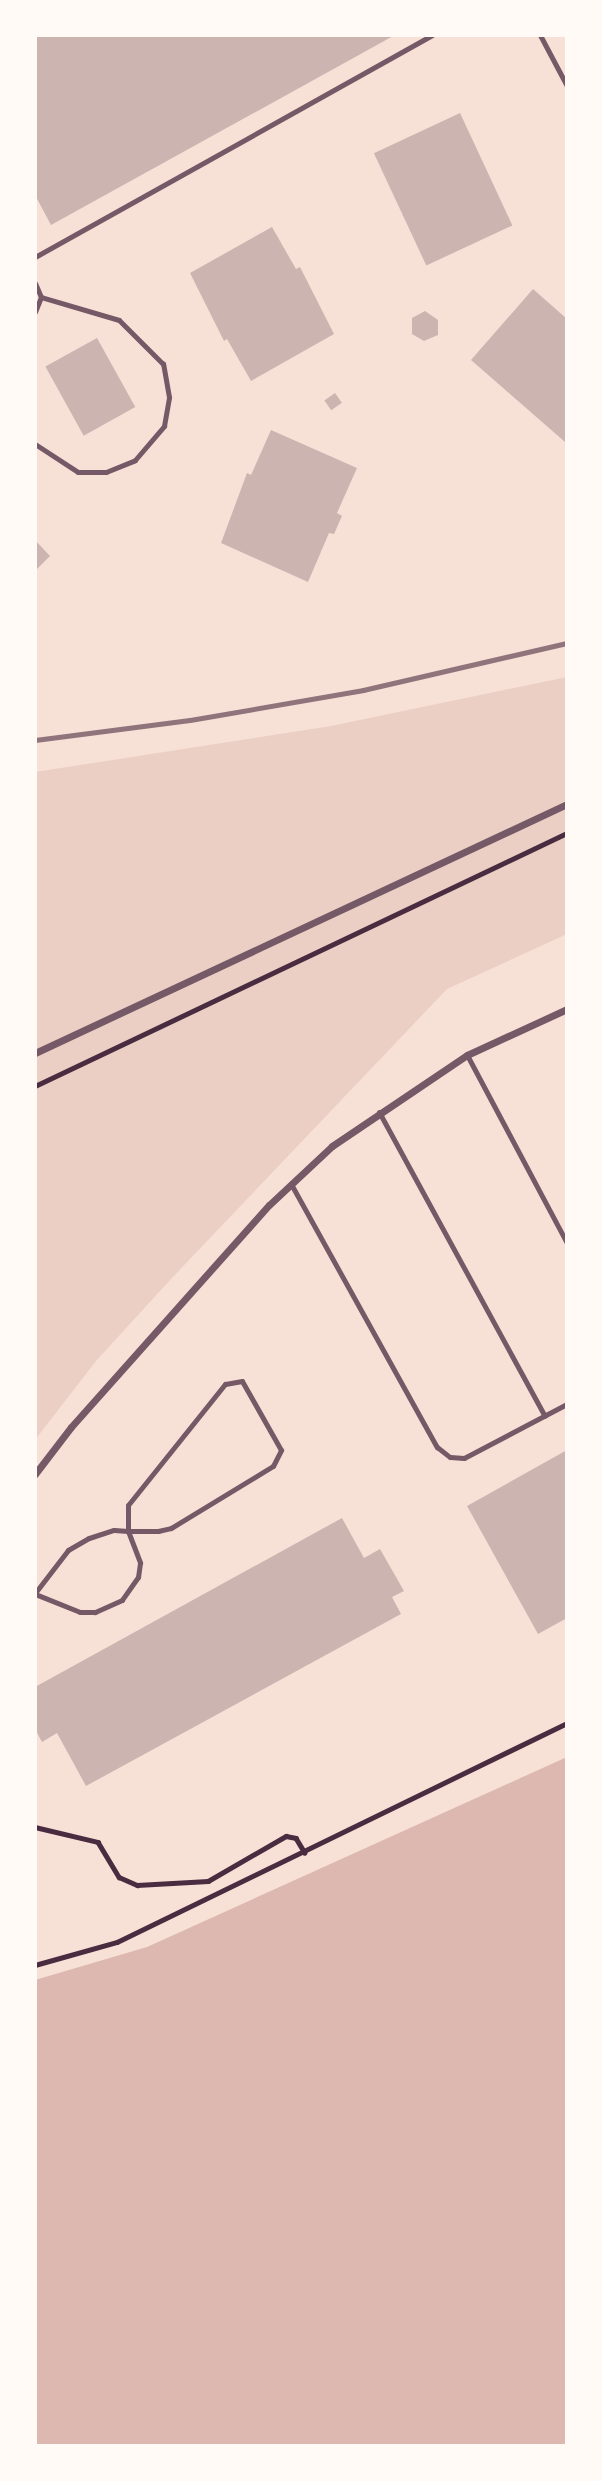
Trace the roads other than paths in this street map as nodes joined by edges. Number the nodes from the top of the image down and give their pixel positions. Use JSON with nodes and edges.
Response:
{"nodes":[{"id":1,"x":432,"y":35,"type":"edge"},
{"id":2,"x":540,"y":35,"type":"edge"},
{"id":3,"x":567,"y":86,"type":"edge"},
{"id":4,"x":35,"y":257,"type":"edge"},
{"id":5,"x":35,"y":283,"type":"edge"},
{"id":6,"x":41,"y":297,"type":"junction"},
{"id":7,"x":35,"y":312,"type":"edge"},
{"id":8,"x":35,"y":444,"type":"edge"},
{"id":9,"x":567,"y":804,"type":"edge"},
{"id":10,"x":567,"y":1009,"type":"edge"},
{"id":11,"x":35,"y":1054,"type":"edge"},
{"id":12,"x":467,"y":1055,"type":"junction"},
{"id":13,"x":379,"y":1111,"type":"junction"},
{"id":14,"x":291,"y":1184,"type":"junction"},
{"id":15,"x":567,"y":1243,"type":"edge"},
{"id":16,"x":567,"y":1404,"type":"edge"},
{"id":17,"x":545,"y":1416,"type":"junction"},
{"id":18,"x":35,"y":1474,"type":"edge"},
{"id":19,"x":128,"y":1531,"type":"junction"},
{"id":20,"x":35,"y":1593,"type":"edge"}],
"edges":[{"from":1,"to":4,"type":"lane"},
{"from":2,"to":3,"type":"lane"},
{"from":5,"to":6,"type":"lane"},
{"from":6,"to":7,"type":"lane"},
{"from":6,"to":8,"type":"lane"},
{"from":9,"to":11,"type":"street"},
{"from":10,"to":12,"type":"street"},
{"from":12,"to":13,"type":"street"},
{"from":12,"to":15,"type":"lane"},
{"from":13,"to":14,"type":"street"},
{"from":13,"to":17,"type":"lane"},
{"from":14,"to":17,"type":"lane"},
{"from":14,"to":18,"type":"street"},
{"from":16,"to":17,"type":"lane"},
{"from":19,"to":19,"type":"lane"},
{"from":19,"to":20,"type":"lane"},
{"from":19,"to":20,"type":"lane"}]}
